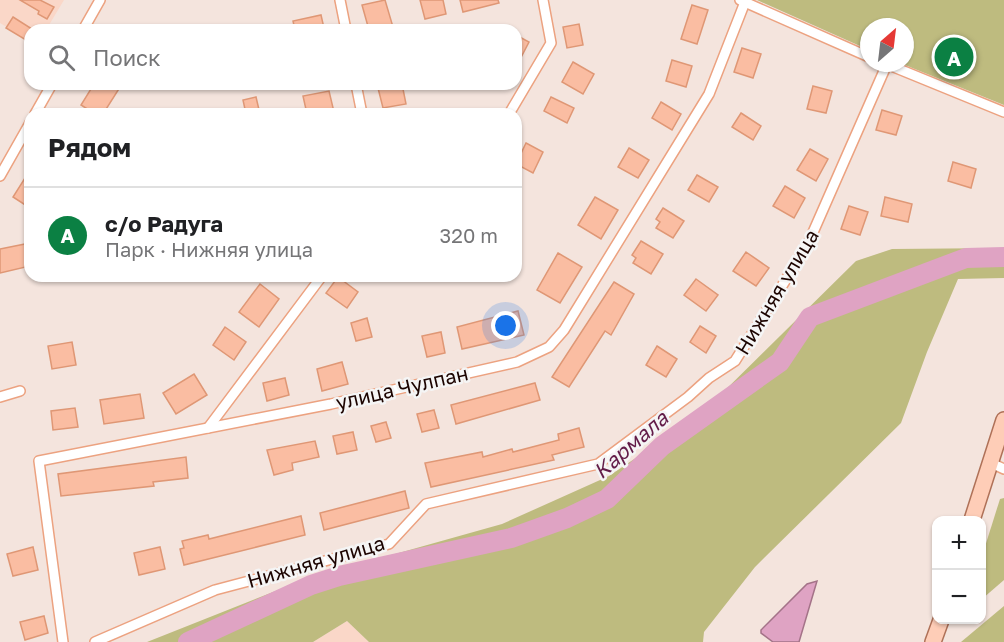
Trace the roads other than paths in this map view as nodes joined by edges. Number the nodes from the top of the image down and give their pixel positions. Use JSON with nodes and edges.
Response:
{"nodes":[{"id":1,"x":100,"y":0,"type":"edge"},
{"id":2,"x":340,"y":0,"type":"edge"},
{"id":3,"x":543,"y":0,"type":"edge"},
{"id":4,"x":742,"y":1,"type":"edge"},
{"id":5,"x":86,"y":24,"type":"edge"},
{"id":6,"x":345,"y":24,"type":"edge"},
{"id":7,"x":860,"y":53,"type":"edge"},
{"id":8,"x":882,"y":72,"type":"edge"},
{"id":9,"x":905,"y":72,"type":"edge"},
{"id":10,"x":49,"y":90,"type":"edge"},
{"id":11,"x":357,"y":90,"type":"edge"},
{"id":12,"x":38,"y":108,"type":"edge"},
{"id":13,"x":361,"y":108,"type":"edge"},
{"id":14,"x":513,"y":108,"type":"edge"},
{"id":15,"x":1004,"y":112,"type":"edge"},
{"id":16,"x":24,"y":134,"type":"edge"},
{"id":17,"x":0,"y":176,"type":"edge"},
{"id":18,"x":317,"y":282,"type":"edge"},
{"id":19,"x":20,"y":391,"type":"dead end"},
{"id":20,"x":0,"y":397,"type":"edge"},
{"id":21,"x":1004,"y":420,"type":"edge"},
{"id":22,"x":207,"y":429,"type":"junction"},
{"id":23,"x":997,"y":466,"type":"edge"},
{"id":24,"x":974,"y":516,"type":"edge"},
{"id":25,"x":940,"y":624,"type":"edge"},
{"id":26,"x":63,"y":642,"type":"edge"},
{"id":27,"x":96,"y":642,"type":"edge"},
{"id":28,"x":933,"y":642,"type":"edge"}],
"edges":[{"from":1,"to":5,"type":"street"},
{"from":2,"to":6,"type":"street"},
{"from":3,"to":14,"type":"street"},
{"from":4,"to":7,"type":"street"},
{"from":4,"to":22,"type":"street","name":"улица Чулпан"},
{"from":8,"to":27,"type":"street","name":"Нижняя улица"},
{"from":9,"to":15,"type":"street"},
{"from":10,"to":12,"type":"street"},
{"from":11,"to":13,"type":"street"},
{"from":16,"to":17,"type":"street"},
{"from":18,"to":22,"type":"street"},
{"from":19,"to":20,"type":"street"},
{"from":21,"to":23,"type":"main road"},
{"from":22,"to":26,"type":"street","name":"улица Чулпан"},
{"from":23,"to":24,"type":"main road"},
{"from":25,"to":28,"type":"main road"}]}
